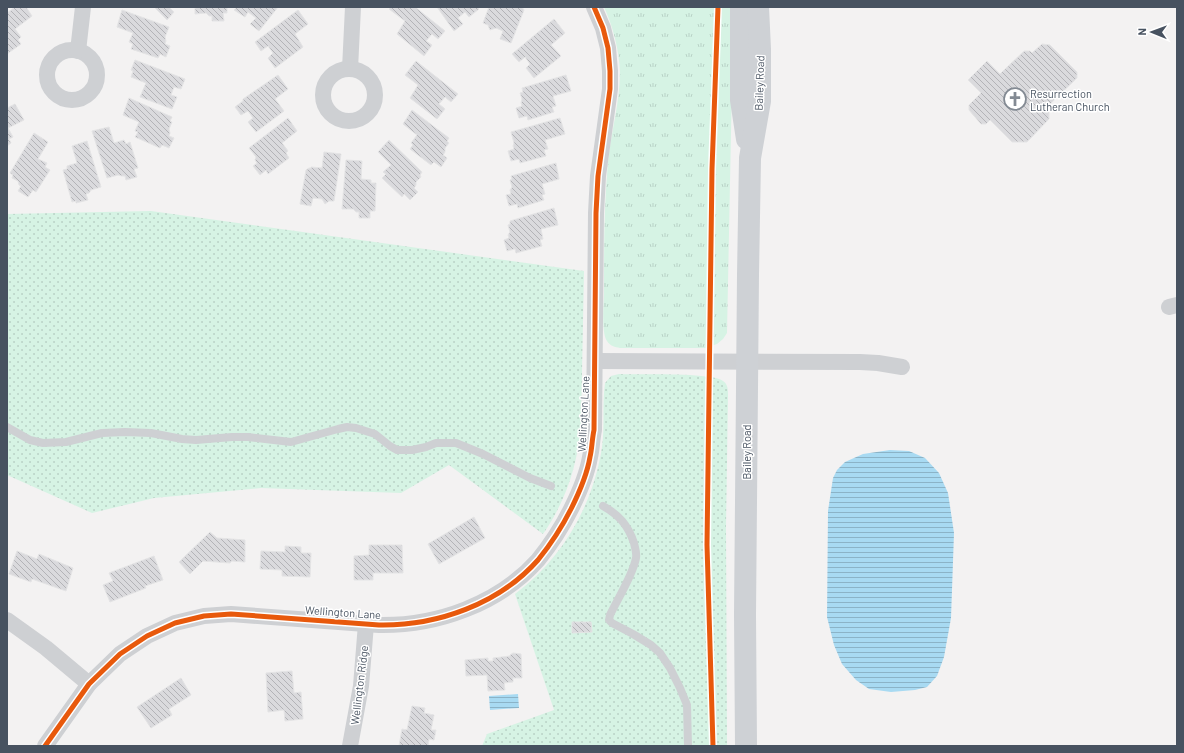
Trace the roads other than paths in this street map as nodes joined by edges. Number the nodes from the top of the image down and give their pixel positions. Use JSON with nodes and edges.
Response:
{"nodes":[{"id":1,"x":83,"y":7,"type":"edge"},
{"id":2,"x":352,"y":7,"type":"edge"},
{"id":3,"x":594,"y":7,"type":"edge"},
{"id":4,"x":742,"y":7,"type":"edge"},
{"id":5,"x":758,"y":7,"type":"edge"},
{"id":6,"x":78,"y":51,"type":"dead end"},
{"id":7,"x":350,"y":69,"type":"dead end"},
{"id":8,"x":750,"y":158,"type":"junction"},
{"id":9,"x":595,"y":361,"type":"junction"},
{"id":10,"x":747,"y":362,"type":"junction"},
{"id":11,"x":902,"y":367,"type":"dead end"},
{"id":12,"x":7,"y":427,"type":"edge"},
{"id":13,"x":552,"y":486,"type":"dead end"},
{"id":14,"x":603,"y":506,"type":"dead end"},
{"id":15,"x":7,"y":620,"type":"edge"},
{"id":16,"x":366,"y":624,"type":"junction"},
{"id":17,"x":89,"y":684,"type":"junction"},
{"id":18,"x":45,"y":746,"type":"edge"},
{"id":19,"x":350,"y":746,"type":"edge"},
{"id":20,"x":688,"y":746,"type":"edge"},
{"id":21,"x":746,"y":746,"type":"edge"}],
"edges":[{"from":1,"to":6,"type":"street"},
{"from":2,"to":7,"type":"street"},
{"from":3,"to":9,"type":"street","name":"Wellington Lane"},
{"from":4,"to":8,"type":"main road","name":"Bailey Road"},
{"from":5,"to":8,"type":"main road","name":"Bailey Road"},
{"from":8,"to":10,"type":"main road","name":"Bailey Road"},
{"from":9,"to":10,"type":"street","name":"Wellington Lane"},
{"from":9,"to":16,"type":"street","name":"Wellington Lane"},
{"from":10,"to":11,"type":"street","name":"Wellington Lane"},
{"from":10,"to":21,"type":"main road","name":"Bailey Road"},
{"from":12,"to":13,"type":"lane"},
{"from":14,"to":20,"type":"lane"},
{"from":15,"to":17,"type":"street"},
{"from":16,"to":17,"type":"street","name":"Wellington Lane"},
{"from":16,"to":19,"type":"street","name":"Wellington Ridge"},
{"from":17,"to":18,"type":"street","name":"Wellington Lane"}]}
